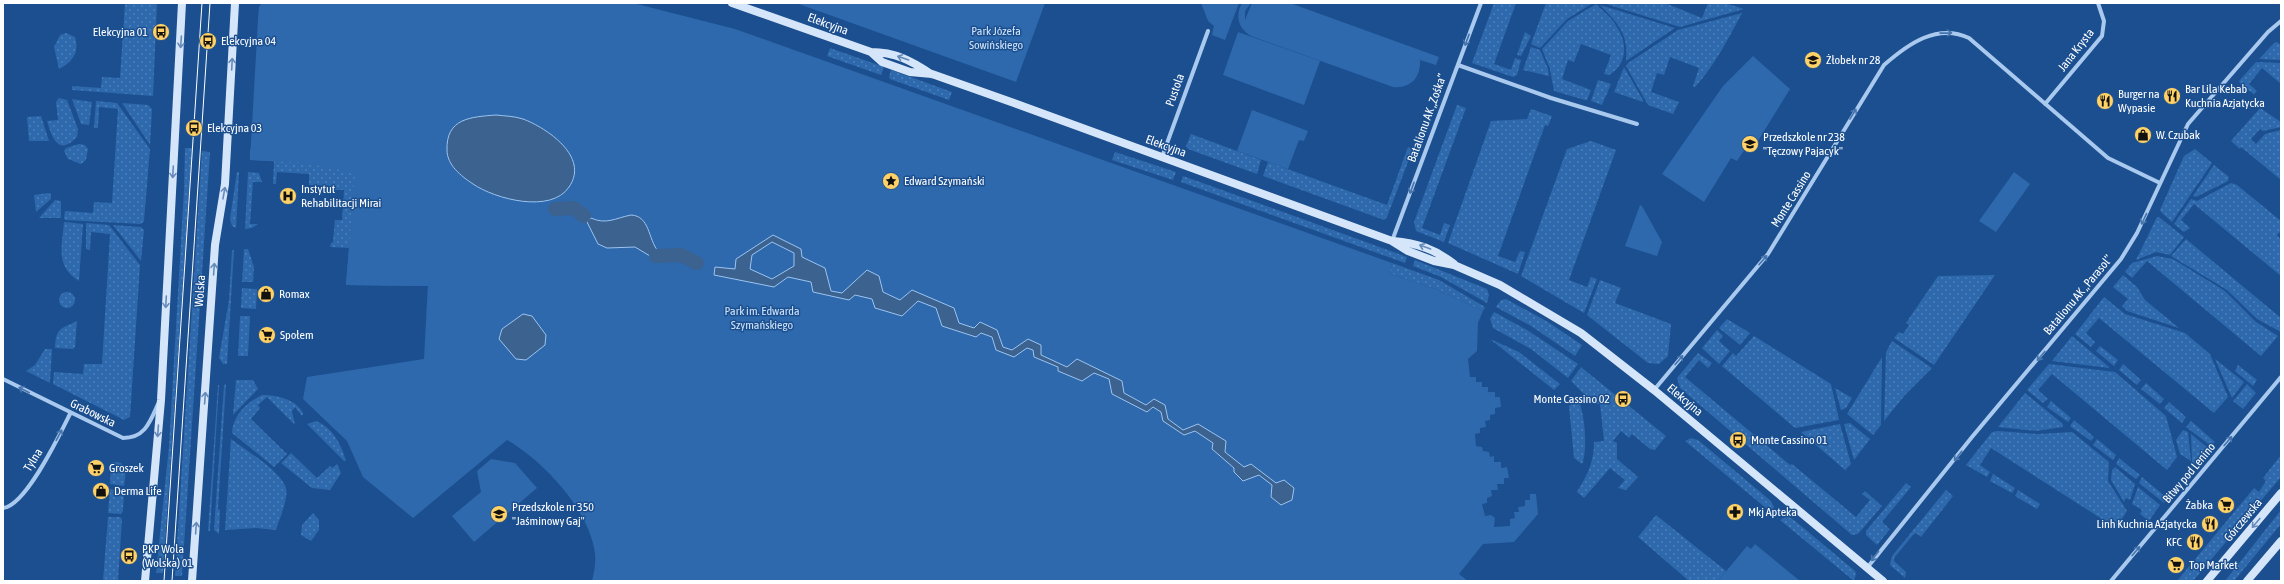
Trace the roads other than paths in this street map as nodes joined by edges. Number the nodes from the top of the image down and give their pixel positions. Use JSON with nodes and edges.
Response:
{"nodes":[{"id":1,"x":182,"y":3,"type":"edge"},
{"id":2,"x":235,"y":3,"type":"edge"},
{"id":3,"x":732,"y":3,"type":"edge"},
{"id":4,"x":1481,"y":3,"type":"edge"},
{"id":5,"x":2098,"y":3,"type":"edge"},
{"id":6,"x":2281,"y":21,"type":"edge"},
{"id":7,"x":1208,"y":31,"type":"dead end"},
{"id":8,"x":1458,"y":65,"type":"junction"},
{"id":9,"x":2045,"y":104,"type":"junction"},
{"id":10,"x":1637,"y":124,"type":"dead end"},
{"id":11,"x":1162,"y":157,"type":"junction"},
{"id":12,"x":2160,"y":183,"type":"junction"},
{"id":13,"x":1392,"y":241,"type":"junction"},
{"id":14,"x":2281,"y":377,"type":"edge"},
{"id":15,"x":3,"y":379,"type":"edge"},
{"id":16,"x":1654,"y":390,"type":"junction"},
{"id":17,"x":161,"y":400,"type":"junction"},
{"id":18,"x":70,"y":414,"type":"junction"},
{"id":19,"x":2281,"y":493,"type":"edge"},
{"id":20,"x":3,"y":508,"type":"edge"},
{"id":21,"x":2281,"y":541,"type":"edge"},
{"id":22,"x":1867,"y":568,"type":"junction"},
{"id":23,"x":145,"y":581,"type":"edge"},
{"id":24,"x":192,"y":581,"type":"edge"},
{"id":25,"x":1883,"y":581,"type":"edge"},
{"id":26,"x":2111,"y":581,"type":"edge"},
{"id":27,"x":2207,"y":581,"type":"edge"},
{"id":28,"x":2247,"y":581,"type":"edge"}],
"edges":[{"from":1,"to":17,"type":"main road","one_way":true},
{"from":24,"to":2,"type":"main road","name":"Wolska","one_way":true},
{"from":3,"to":11,"type":"main road","name":"Elekcyjna"},
{"from":4,"to":8,"type":"street","name":"Batalionu AK „Zośka”","one_way":true},
{"from":5,"to":9,"type":"street","name":"Jana Krysta"},
{"from":6,"to":12,"type":"street","name":"Batalionu AK „Parasol”"},
{"from":7,"to":11,"type":"street","name":"Pustola"},
{"from":8,"to":10,"type":"street"},
{"from":8,"to":13,"type":"street","name":"Batalionu AK „Zośka”","one_way":true},
{"from":9,"to":12,"type":"street","name":"Monte Cassino"},
{"from":16,"to":9,"type":"street","name":"Monte Cassino","one_way":true},
{"from":11,"to":13,"type":"main road","name":"Elekcyjna"},
{"from":12,"to":22,"type":"street","name":"Batalionu AK „Parasol”","one_way":true},
{"from":13,"to":16,"type":"main road","name":"Elekcyjna"},
{"from":26,"to":14,"type":"street","name":"Bitwy pod Lenino","one_way":true},
{"from":18,"to":15,"type":"street","name":"Grabowska","one_way":true},
{"from":16,"to":22,"type":"main road","name":"Elekcyjna"},
{"from":17,"to":18,"type":"street","name":"Grabowska"},
{"from":17,"to":23,"type":"main road","one_way":true},
{"from":20,"to":18,"type":"street","name":"Tylna","one_way":true},
{"from":19,"to":27,"type":"main road","name":"Górczewska","one_way":true},
{"from":21,"to":28,"type":"main road"},
{"from":22,"to":25,"type":"main road","name":"Elekcyjna"}]}
